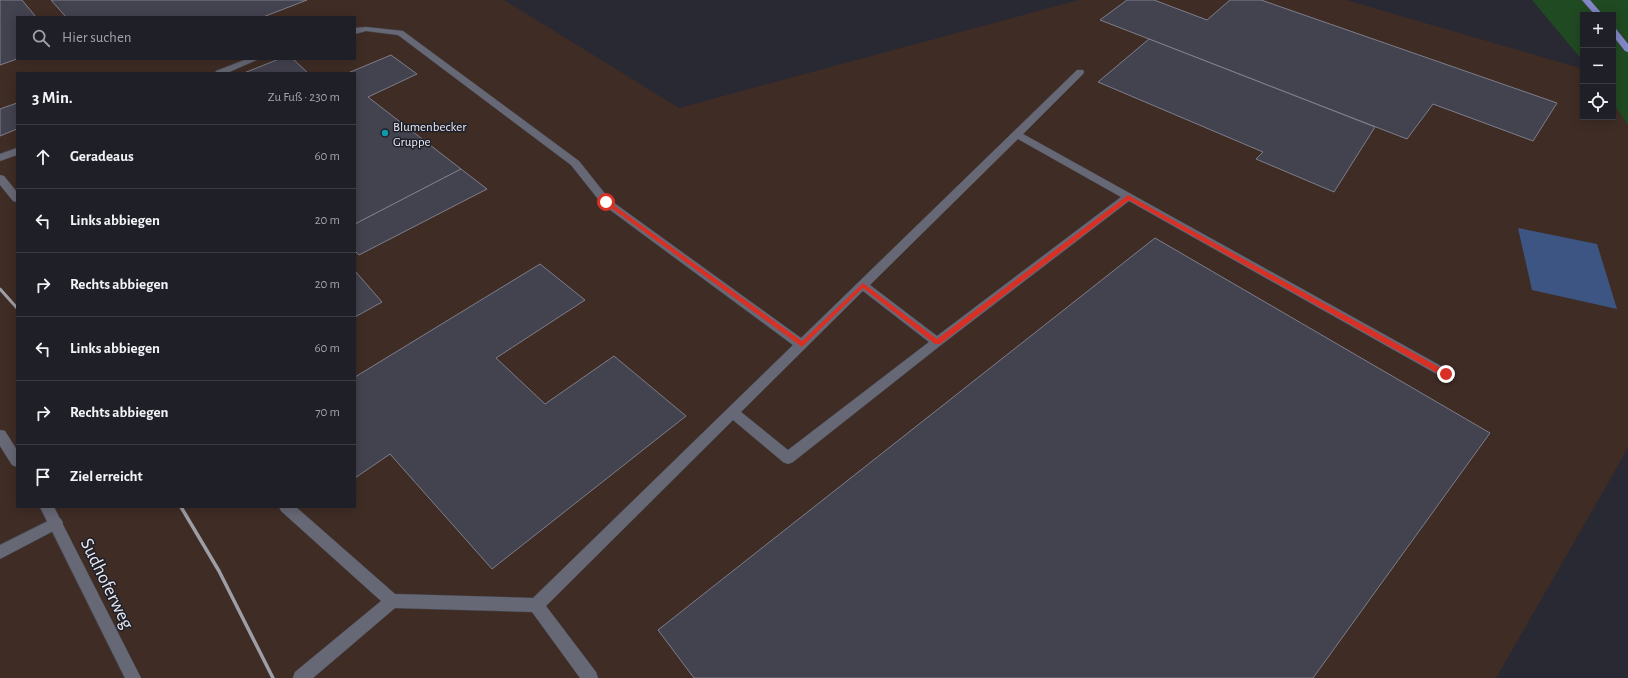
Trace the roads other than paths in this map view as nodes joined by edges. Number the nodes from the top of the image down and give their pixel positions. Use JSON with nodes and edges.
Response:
{"nodes":[{"id":1,"x":1586,"y":0,"type":"edge"},
{"id":2,"x":1596,"y":12,"type":"edge"},
{"id":3,"x":356,"y":31,"type":"edge"},
{"id":4,"x":1616,"y":35,"type":"edge"},
{"id":5,"x":1628,"y":50,"type":"edge"},
{"id":6,"x":252,"y":60,"type":"edge"},
{"id":7,"x":221,"y":72,"type":"edge"},
{"id":8,"x":1080,"y":72,"type":"dead end"},
{"id":9,"x":1016,"y":134,"type":"junction"},
{"id":10,"x":16,"y":151,"type":"edge"},
{"id":11,"x":0,"y":158,"type":"edge"},
{"id":12,"x":0,"y":178,"type":"edge"},
{"id":13,"x":1128,"y":197,"type":"junction"},
{"id":14,"x":16,"y":198,"type":"edge"},
{"id":15,"x":863,"y":285,"type":"junction"},
{"id":16,"x":937,"y":342,"type":"junction"},
{"id":17,"x":802,"y":345,"type":"junction"},
{"id":18,"x":1446,"y":374,"type":"dead end"},
{"id":19,"x":733,"y":413,"type":"junction"},
{"id":20,"x":0,"y":435,"type":"edge"},
{"id":21,"x":16,"y":459,"type":"edge"},
{"id":22,"x":48,"y":508,"type":"edge"},
{"id":23,"x":287,"y":508,"type":"edge"},
{"id":24,"x":56,"y":523,"type":"junction"},
{"id":25,"x":0,"y":552,"type":"edge"},
{"id":26,"x":392,"y":601,"type":"junction"},
{"id":27,"x":536,"y":605,"type":"junction"},
{"id":28,"x":133,"y":678,"type":"edge"},
{"id":29,"x":301,"y":678,"type":"edge"},
{"id":30,"x":590,"y":678,"type":"edge"}],
"edges":[{"from":1,"to":2,"type":"main road"},
{"from":3,"to":17,"type":"street"},
{"from":4,"to":5,"type":"main road"},
{"from":6,"to":7,"type":"street"},
{"from":8,"to":9,"type":"street"},
{"from":9,"to":13,"type":"street"},
{"from":9,"to":15,"type":"street"},
{"from":10,"to":11,"type":"street"},
{"from":12,"to":14,"type":"street"},
{"from":13,"to":16,"type":"street"},
{"from":13,"to":18,"type":"street"},
{"from":15,"to":16,"type":"street"},
{"from":15,"to":17,"type":"street"},
{"from":16,"to":19,"type":"street"},
{"from":17,"to":19,"type":"street"},
{"from":19,"to":27,"type":"street"},
{"from":20,"to":21,"type":"street"},
{"from":22,"to":24,"type":"street","name":"Sudhoferweg"},
{"from":23,"to":26,"type":"street"},
{"from":24,"to":25,"type":"street"},
{"from":24,"to":28,"type":"street","name":"Sudhoferweg"},
{"from":26,"to":27,"type":"street"},
{"from":26,"to":29,"type":"street"},
{"from":27,"to":30,"type":"street"}]}
